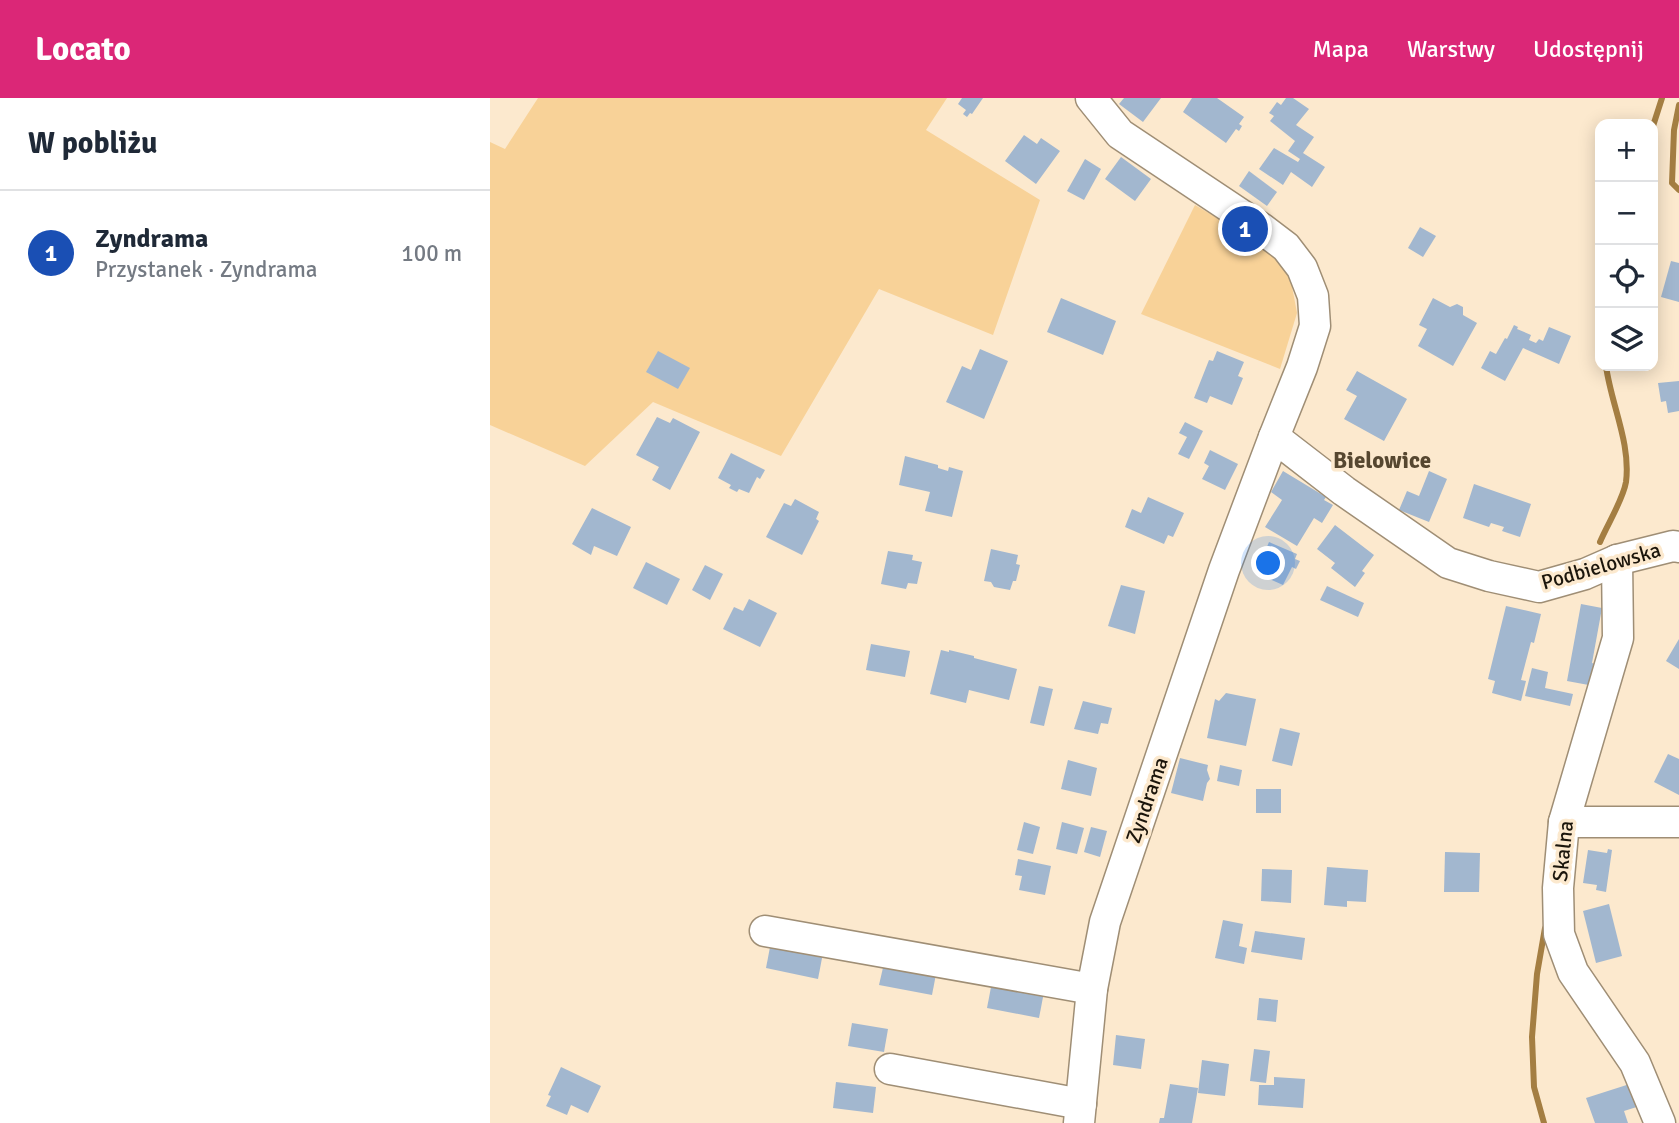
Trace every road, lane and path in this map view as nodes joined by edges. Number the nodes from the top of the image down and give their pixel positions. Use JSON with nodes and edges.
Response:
{"nodes":[{"id":1,"x":1091,"y":98,"type":"edge"},
{"id":2,"x":1273,"y":437,"type":"junction"},
{"id":3,"x":1679,"y":547,"type":"edge"},
{"id":4,"x":1617,"y":561,"type":"junction"},
{"id":5,"x":1564,"y":822,"type":"junction"},
{"id":6,"x":1679,"y":822,"type":"edge"},
{"id":7,"x":765,"y":931,"type":"dead end"},
{"id":8,"x":1092,"y":989,"type":"junction"},
{"id":9,"x":890,"y":1069,"type":"dead end"},
{"id":10,"x":1080,"y":1114,"type":"edge"},
{"id":11,"x":1660,"y":1123,"type":"edge"}],
"edges":[{"from":1,"to":2,"type":"street","name":"Zyndrama"},
{"from":2,"to":4,"type":"street","name":"Podbielowska"},
{"from":2,"to":8,"type":"street","name":"Zyndrama"},
{"from":3,"to":4,"type":"street","name":"Podbielowska"},
{"from":4,"to":5,"type":"street","name":"Skalna"},
{"from":5,"to":6,"type":"street"},
{"from":5,"to":11,"type":"street","name":"Skalna"},
{"from":7,"to":8,"type":"street"},
{"from":8,"to":10,"type":"street","name":"Zyndrama"},
{"from":9,"to":10,"type":"street"}]}
